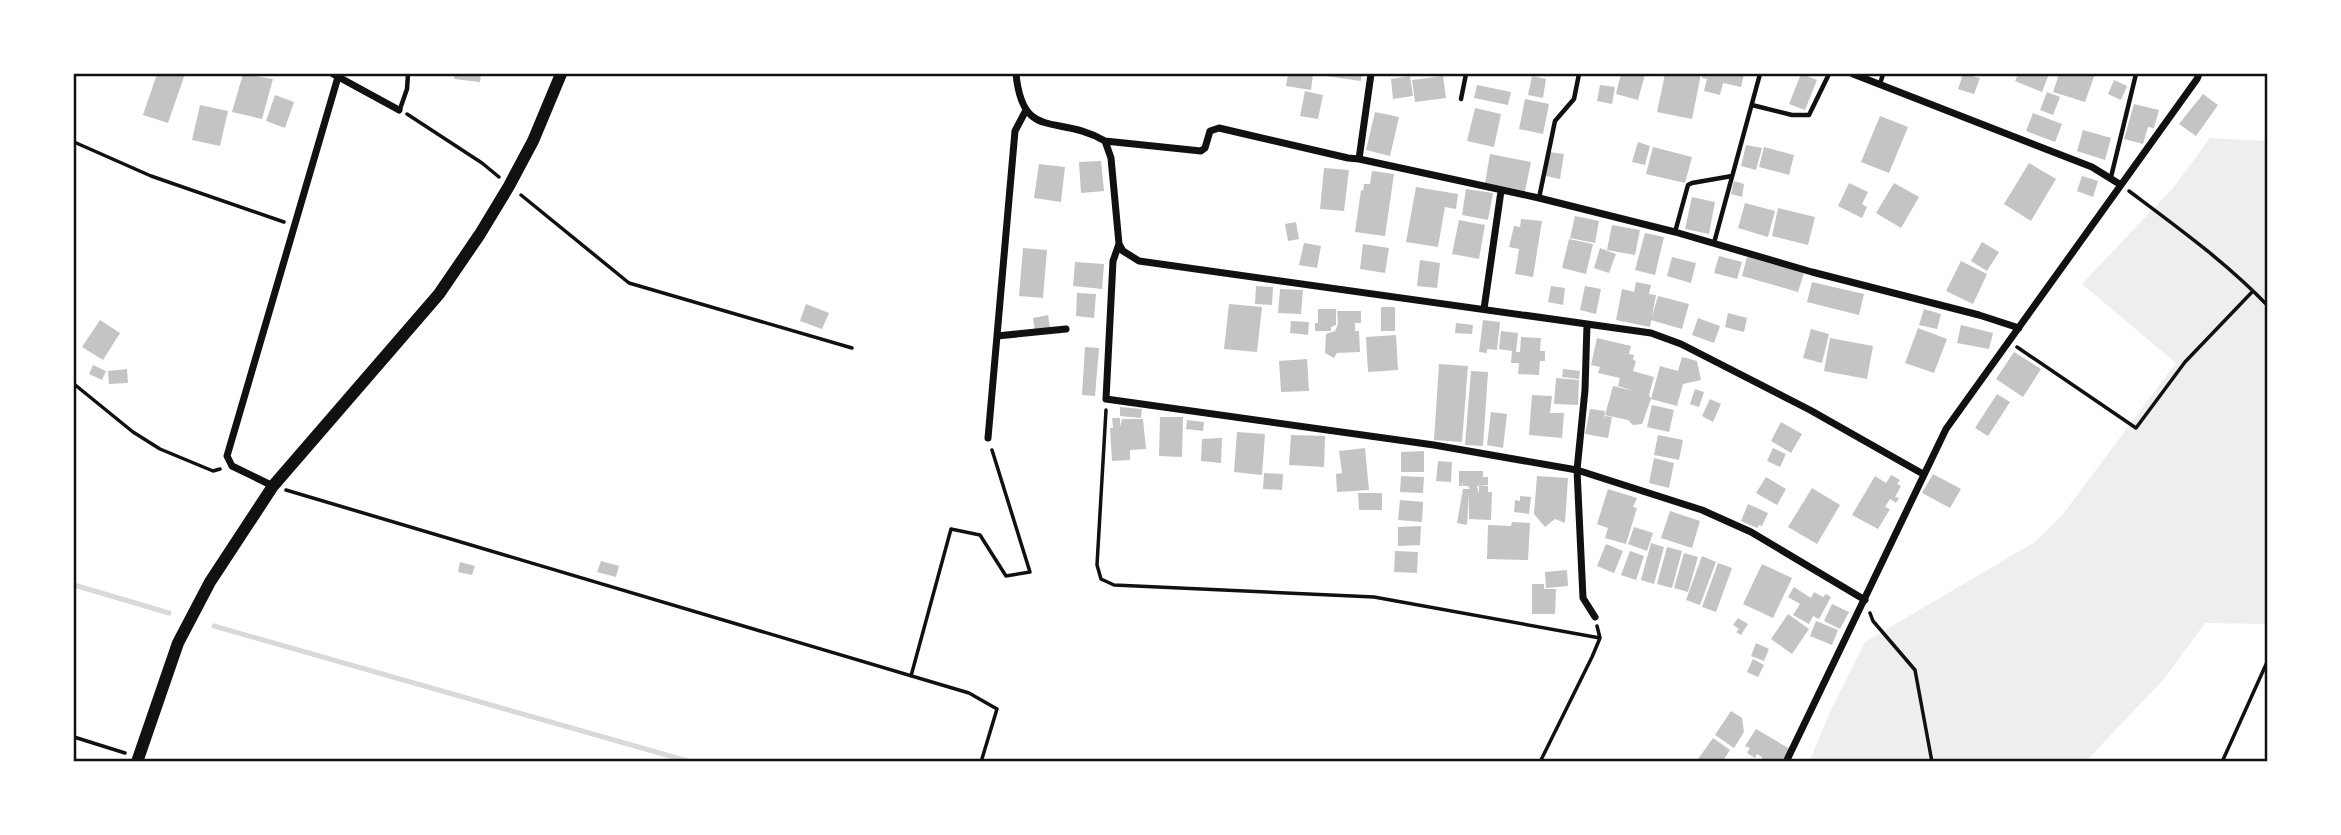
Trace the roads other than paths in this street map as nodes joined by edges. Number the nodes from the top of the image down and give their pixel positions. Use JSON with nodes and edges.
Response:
{"nodes":[{"id":1,"x":408,"y":74,"type":"edge"},
{"id":2,"x":561,"y":74,"type":"edge"},
{"id":3,"x":1016,"y":74,"type":"edge"},
{"id":4,"x":1371,"y":74,"type":"edge"},
{"id":5,"x":1466,"y":74,"type":"edge"},
{"id":6,"x":1579,"y":74,"type":"edge"},
{"id":7,"x":1760,"y":74,"type":"edge"},
{"id":8,"x":1829,"y":74,"type":"edge"},
{"id":9,"x":1853,"y":74,"type":"edge"},
{"id":10,"x":1883,"y":74,"type":"edge"},
{"id":11,"x":2136,"y":74,"type":"edge"},
{"id":12,"x":2199,"y":74,"type":"edge"},
{"id":13,"x":335,"y":75,"type":"edge"},
{"id":14,"x":1880,"y":84,"type":"junction"},
{"id":15,"x":1461,"y":99,"type":"dead end"},
{"id":16,"x":1752,"y":105,"type":"junction"},
{"id":17,"x":400,"y":110,"type":"joint"},
{"id":18,"x":1025,"y":112,"type":"junction"},
{"id":19,"x":1105,"y":141,"type":"junction"},
{"id":20,"x":1359,"y":159,"type":"junction"},
{"id":21,"x":1731,"y":176,"type":"junction"},
{"id":22,"x":2111,"y":177,"type":"junction"},
{"id":23,"x":2120,"y":185,"type":"junction"},
{"id":24,"x":1501,"y":191,"type":"junction"},
{"id":25,"x":1539,"y":198,"type":"junction"},
{"id":26,"x":1675,"y":232,"type":"junction"},
{"id":27,"x":1714,"y":243,"type":"junction"},
{"id":28,"x":1119,"y":244,"type":"junction"},
{"id":29,"x":1484,"y":309,"type":"junction"},
{"id":30,"x":1587,"y":324,"type":"junction"},
{"id":31,"x":2019,"y":328,"type":"junction"},
{"id":32,"x":1066,"y":329,"type":"dead end"},
{"id":33,"x":997,"y":336,"type":"junction"},
{"id":34,"x":988,"y":438,"type":"road end"},
{"id":35,"x":1577,"y":470,"type":"junction"},
{"id":36,"x":1923,"y":474,"type":"junction"},
{"id":37,"x":273,"y":486,"type":"junction"},
{"id":38,"x":1865,"y":600,"type":"junction"},
{"id":39,"x":1595,"y":617,"type":"road end"},
{"id":40,"x":138,"y":759,"type":"edge"},
{"id":41,"x":1786,"y":761,"type":"edge"}],
"edges":[{"from":1,"to":17,"type":"lane"},
{"from":2,"to":37,"type":"main road"},
{"from":3,"to":18,"type":"street"},
{"from":4,"to":20,"type":"street"},
{"from":5,"to":15,"type":"lane"},
{"from":6,"to":25,"type":"lane"},
{"from":7,"to":16,"type":"lane"},
{"from":8,"to":16,"type":"lane"},
{"from":9,"to":14,"type":"street"},
{"from":10,"to":14,"type":"lane"},
{"from":11,"to":22,"type":"lane"},
{"from":12,"to":23,"type":"street"},
{"from":13,"to":17,"type":"street"},
{"from":13,"to":37,"type":"street"},
{"from":14,"to":22,"type":"street"},
{"from":16,"to":21,"type":"lane"},
{"from":18,"to":19,"type":"street"},
{"from":18,"to":33,"type":"street"},
{"from":19,"to":20,"type":"street"},
{"from":19,"to":28,"type":"street"},
{"from":20,"to":24,"type":"street"},
{"from":21,"to":26,"type":"lane"},
{"from":21,"to":27,"type":"lane"},
{"from":22,"to":23,"type":"street"},
{"from":23,"to":31,"type":"street"},
{"from":24,"to":25,"type":"street"},
{"from":24,"to":29,"type":"street"},
{"from":25,"to":26,"type":"street"},
{"from":26,"to":27,"type":"street"},
{"from":27,"to":31,"type":"street"},
{"from":28,"to":29,"type":"street"},
{"from":28,"to":35,"type":"street"},
{"from":29,"to":30,"type":"street"},
{"from":30,"to":35,"type":"street"},
{"from":30,"to":36,"type":"street"},
{"from":31,"to":36,"type":"street"},
{"from":32,"to":33,"type":"street"},
{"from":33,"to":34,"type":"street"},
{"from":35,"to":38,"type":"street"},
{"from":35,"to":39,"type":"street"},
{"from":36,"to":38,"type":"street"},
{"from":37,"to":40,"type":"main road"},
{"from":38,"to":41,"type":"street"}]}
